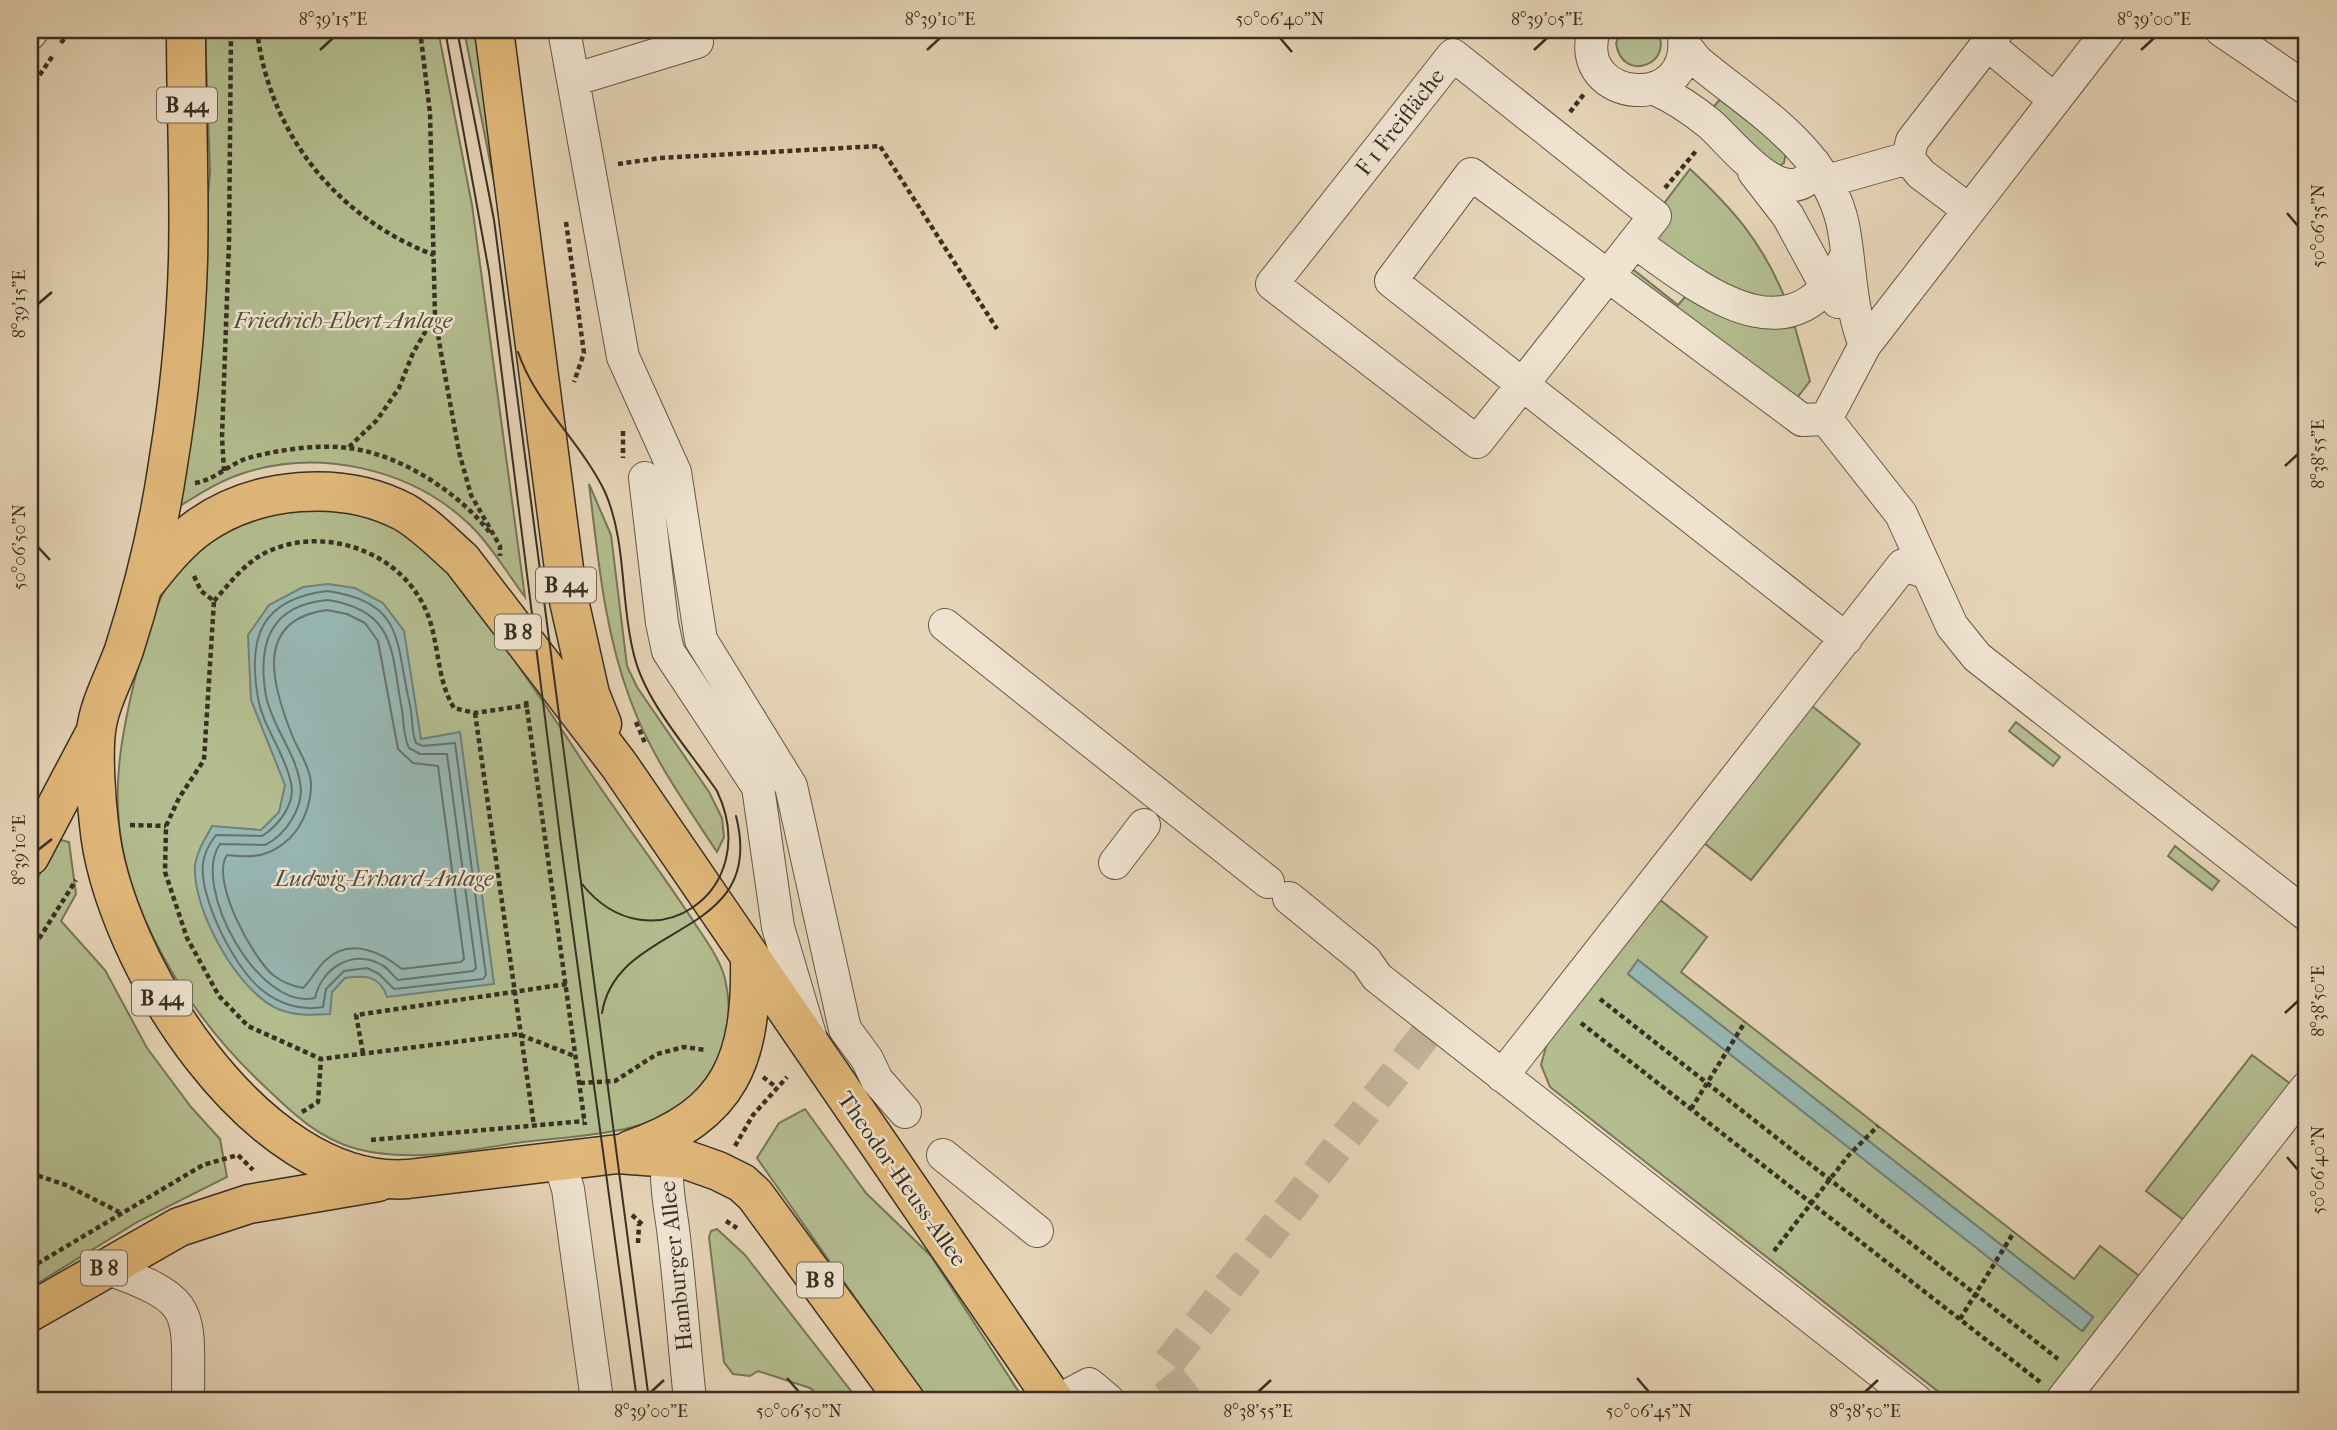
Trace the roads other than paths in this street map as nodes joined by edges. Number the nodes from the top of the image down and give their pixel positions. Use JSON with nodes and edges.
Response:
{"nodes":[{"id":1,"x":33,"y":30,"type":"edge"},
{"id":2,"x":186,"y":30,"type":"edge"},
{"id":3,"x":494,"y":30,"type":"edge"},
{"id":4,"x":564,"y":30,"type":"edge"},
{"id":5,"x":2109,"y":30,"type":"edge"},
{"id":6,"x":2221,"y":30,"type":"edge"},
{"id":7,"x":30,"y":34,"type":"edge"},
{"id":8,"x":1992,"y":37,"type":"edge"},
{"id":9,"x":1587,"y":38,"type":"edge"},
{"id":10,"x":1684,"y":38,"type":"edge"},
{"id":11,"x":697,"y":43,"type":"dead end"},
{"id":12,"x":573,"y":80,"type":"junction"},
{"id":13,"x":1655,"y":89,"type":"junction"},
{"id":14,"x":2307,"y":89,"type":"edge"},
{"id":15,"x":2055,"y":100,"type":"junction"},
{"id":16,"x":1908,"y":158,"type":"junction"},
{"id":17,"x":1745,"y":160,"type":"junction"},
{"id":18,"x":1821,"y":172,"type":"junction"},
{"id":19,"x":1969,"y":210,"type":"junction"},
{"id":20,"x":1635,"y":242,"type":"dead end"},
{"id":21,"x":1847,"y":254,"type":"junction"},
{"id":22,"x":1606,"y":275,"type":"junction"},
{"id":23,"x":1828,"y":289,"type":"junction"},
{"id":24,"x":1860,"y":331,"type":"junction"},
{"id":25,"x":1522,"y":384,"type":"junction"},
{"id":26,"x":1826,"y":419,"type":"junction"},
{"id":27,"x":645,"y":478,"type":"dead end"},
{"id":28,"x":1925,"y":572,"type":"junction"},
{"id":29,"x":141,"y":589,"type":"junction"},
{"id":30,"x":945,"y":625,"type":"dead end"},
{"id":31,"x":1846,"y":639,"type":"junction"},
{"id":32,"x":96,"y":731,"type":"junction"},
{"id":33,"x":633,"y":756,"type":"junction"},
{"id":34,"x":1144,"y":825,"type":"dead end"},
{"id":35,"x":30,"y":856,"type":"edge"},
{"id":36,"x":1115,"y":863,"type":"dead end"},
{"id":37,"x":771,"y":890,"type":"junction"},
{"id":38,"x":2307,"y":915,"type":"edge"},
{"id":39,"x":750,"y":958,"type":"junction"},
{"id":40,"x":821,"y":1049,"type":"junction"},
{"id":41,"x":1502,"y":1076,"type":"junction"},
{"id":42,"x":2307,"y":1087,"type":"edge"},
{"id":43,"x":905,"y":1112,"type":"dead end"},
{"id":44,"x":587,"y":1149,"type":"junction"},
{"id":45,"x":680,"y":1151,"type":"junction"},
{"id":46,"x":943,"y":1155,"type":"dead end"},
{"id":47,"x":383,"y":1181,"type":"junction"},
{"id":48,"x":1037,"y":1230,"type":"dead end"},
{"id":49,"x":106,"y":1268,"type":"junction"},
{"id":50,"x":30,"y":1312,"type":"edge"},
{"id":51,"x":1081,"y":1392,"type":"edge"},
{"id":52,"x":2069,"y":1392,"type":"edge"},
{"id":53,"x":188,"y":1400,"type":"edge"},
{"id":54,"x":597,"y":1400,"type":"edge"},
{"id":55,"x":691,"y":1400,"type":"edge"},
{"id":56,"x":905,"y":1400,"type":"edge"},
{"id":57,"x":1916,"y":1400,"type":"edge"}],
"edges":[{"from":1,"to":7,"type":"street"},
{"from":2,"to":29,"type":"main road","number":"B 44"},
{"from":3,"to":33,"type":"main road","number":"B 44"},
{"from":4,"to":12,"type":"street"},
{"from":5,"to":15,"type":"street"},
{"from":6,"to":14,"type":"street"},
{"from":8,"to":15,"type":"street"},
{"from":8,"to":16,"type":"street"},
{"from":9,"to":13,"type":"street"},
{"from":10,"to":13,"type":"street"},
{"from":10,"to":18,"type":"street"},
{"from":11,"to":12,"type":"street"},
{"from":12,"to":40,"type":"street"},
{"from":13,"to":17,"type":"street"},
{"from":15,"to":19,"type":"street"},
{"from":16,"to":18,"type":"street"},
{"from":16,"to":19,"type":"street"},
{"from":17,"to":18,"type":"street"},
{"from":17,"to":23,"type":"street"},
{"from":18,"to":21,"type":"street"},
{"from":19,"to":24,"type":"street"},
{"from":20,"to":23,"type":"street"},
{"from":21,"to":23,"type":"street"},
{"from":21,"to":24,"type":"street"},
{"from":22,"to":25,"type":"street","name":"F 1 Freifläche"},
{"from":22,"to":25,"type":"street"},
{"from":22,"to":25,"type":"street","name":"F 1 Freifläche"},
{"from":22,"to":26,"type":"street"},
{"from":23,"to":24,"type":"street"},
{"from":24,"to":26,"type":"street"},
{"from":25,"to":31,"type":"street"},
{"from":26,"to":28,"type":"street"},
{"from":27,"to":37,"type":"street"},
{"from":28,"to":31,"type":"street"},
{"from":28,"to":38,"type":"street"},
{"from":29,"to":32,"type":"main road","number":"B 8"},
{"from":29,"to":33,"type":"main road","number":"B 8"},
{"from":30,"to":41,"type":"street"},
{"from":31,"to":41,"type":"street"},
{"from":32,"to":35,"type":"main road","number":"B 8"},
{"from":32,"to":47,"type":"main road","number":"B 44"},
{"from":33,"to":39,"type":"main road","number":"B 8"},
{"from":34,"to":36,"type":"street"},
{"from":37,"to":39,"type":"street"},
{"from":37,"to":40,"type":"street"},
{"from":39,"to":40,"type":"main road","name":"Theodor-Heuss-Allee","number":"B 8"},
{"from":39,"to":45,"type":"main road"},
{"from":40,"to":43,"type":"street"},
{"from":40,"to":51,"type":"main road","name":"Theodor-Heuss-Allee","number":"B 8"},
{"from":41,"to":57,"type":"street"},
{"from":42,"to":52,"type":"street"},
{"from":44,"to":45,"type":"main road"},
{"from":44,"to":47,"type":"main road","number":"B 8"},
{"from":44,"to":54,"type":"street"},
{"from":45,"to":55,"type":"street","name":"Hamburger Allee"},
{"from":45,"to":56,"type":"main road","number":"B 8"},
{"from":46,"to":48,"type":"street"},
{"from":47,"to":49,"type":"main road","number":"B 8"},
{"from":49,"to":50,"type":"main road","number":"B 8"},
{"from":49,"to":53,"type":"street"}]}
